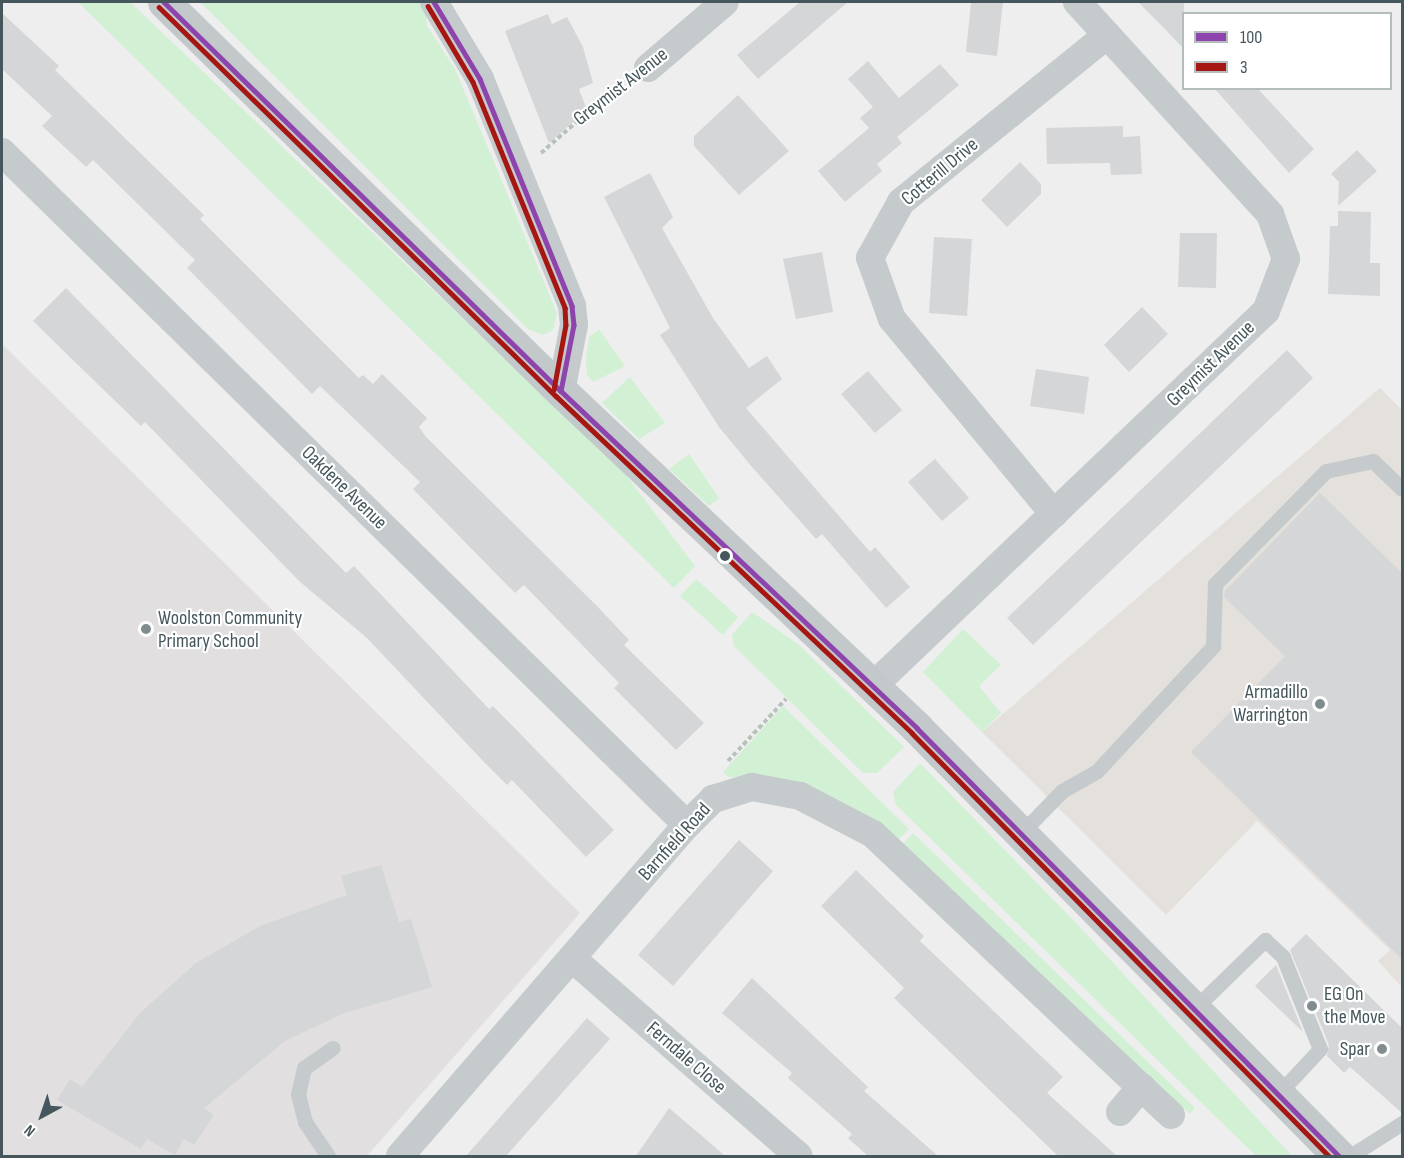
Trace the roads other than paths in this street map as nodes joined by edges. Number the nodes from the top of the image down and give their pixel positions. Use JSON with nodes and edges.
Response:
{"nodes":[{"id":1,"x":165,"y":2,"type":"edge"},
{"id":2,"x":434,"y":2,"type":"edge"},
{"id":3,"x":725,"y":2,"type":"edge"},
{"id":4,"x":1077,"y":2,"type":"edge"},
{"id":5,"x":1107,"y":35,"type":"junction"},
{"id":6,"x":648,"y":68,"type":"road end"},
{"id":7,"x":2,"y":152,"type":"edge"},
{"id":8,"x":561,"y":391,"type":"junction"},
{"id":9,"x":1402,"y":489,"type":"edge"},
{"id":10,"x":1054,"y":514,"type":"junction"},
{"id":11,"x":873,"y":686,"type":"junction"},
{"id":12,"x":687,"y":825,"type":"junction"},
{"id":13,"x":1022,"y":832,"type":"junction"},
{"id":14,"x":574,"y":960,"type":"junction"},
{"id":15,"x":1195,"y":1008,"type":"junction"},
{"id":16,"x":333,"y":1048,"type":"dead end"},
{"id":17,"x":1141,"y":1087,"type":"junction"},
{"id":18,"x":1279,"y":1093,"type":"junction"},
{"id":19,"x":1120,"y":1112,"type":"dead end"},
{"id":20,"x":1171,"y":1115,"type":"dead end"},
{"id":21,"x":1402,"y":1123,"type":"edge"},
{"id":22,"x":328,"y":1156,"type":"edge"},
{"id":23,"x":400,"y":1156,"type":"edge"},
{"id":24,"x":799,"y":1156,"type":"edge"},
{"id":25,"x":1339,"y":1156,"type":"edge"},
{"id":26,"x":1350,"y":1156,"type":"edge"}],
"edges":[{"from":1,"to":8,"type":"main road"},
{"from":2,"to":8,"type":"street"},
{"from":3,"to":6,"type":"street","name":"Greymist Avenue"},
{"from":4,"to":5,"type":"street","name":"Greymist Avenue"},
{"from":5,"to":10,"type":"street","name":"Greymist Avenue"},
{"from":5,"to":10,"type":"street","name":"Cotterill Drive"},
{"from":7,"to":12,"type":"street","name":"Oakdene Avenue"},
{"from":8,"to":11,"type":"main road"},
{"from":9,"to":13,"type":"lane"},
{"from":10,"to":11,"type":"street","name":"Greymist Avenue"},
{"from":11,"to":13,"type":"main road"},
{"from":12,"to":14,"type":"street","name":"Barnfield Road"},
{"from":12,"to":17,"type":"street","name":"Barnfield Road"},
{"from":13,"to":15,"type":"main road"},
{"from":14,"to":23,"type":"street","name":"Barnfield Road"},
{"from":14,"to":24,"type":"street","name":"Ferndale Close"},
{"from":15,"to":18,"type":"main road"},
{"from":15,"to":18,"type":"lane"},
{"from":16,"to":22,"type":"lane"},
{"from":17,"to":19,"type":"street"},
{"from":17,"to":20,"type":"street","name":"Barnfield Road"},
{"from":18,"to":25,"type":"main road"},
{"from":21,"to":26,"type":"lane"}]}
